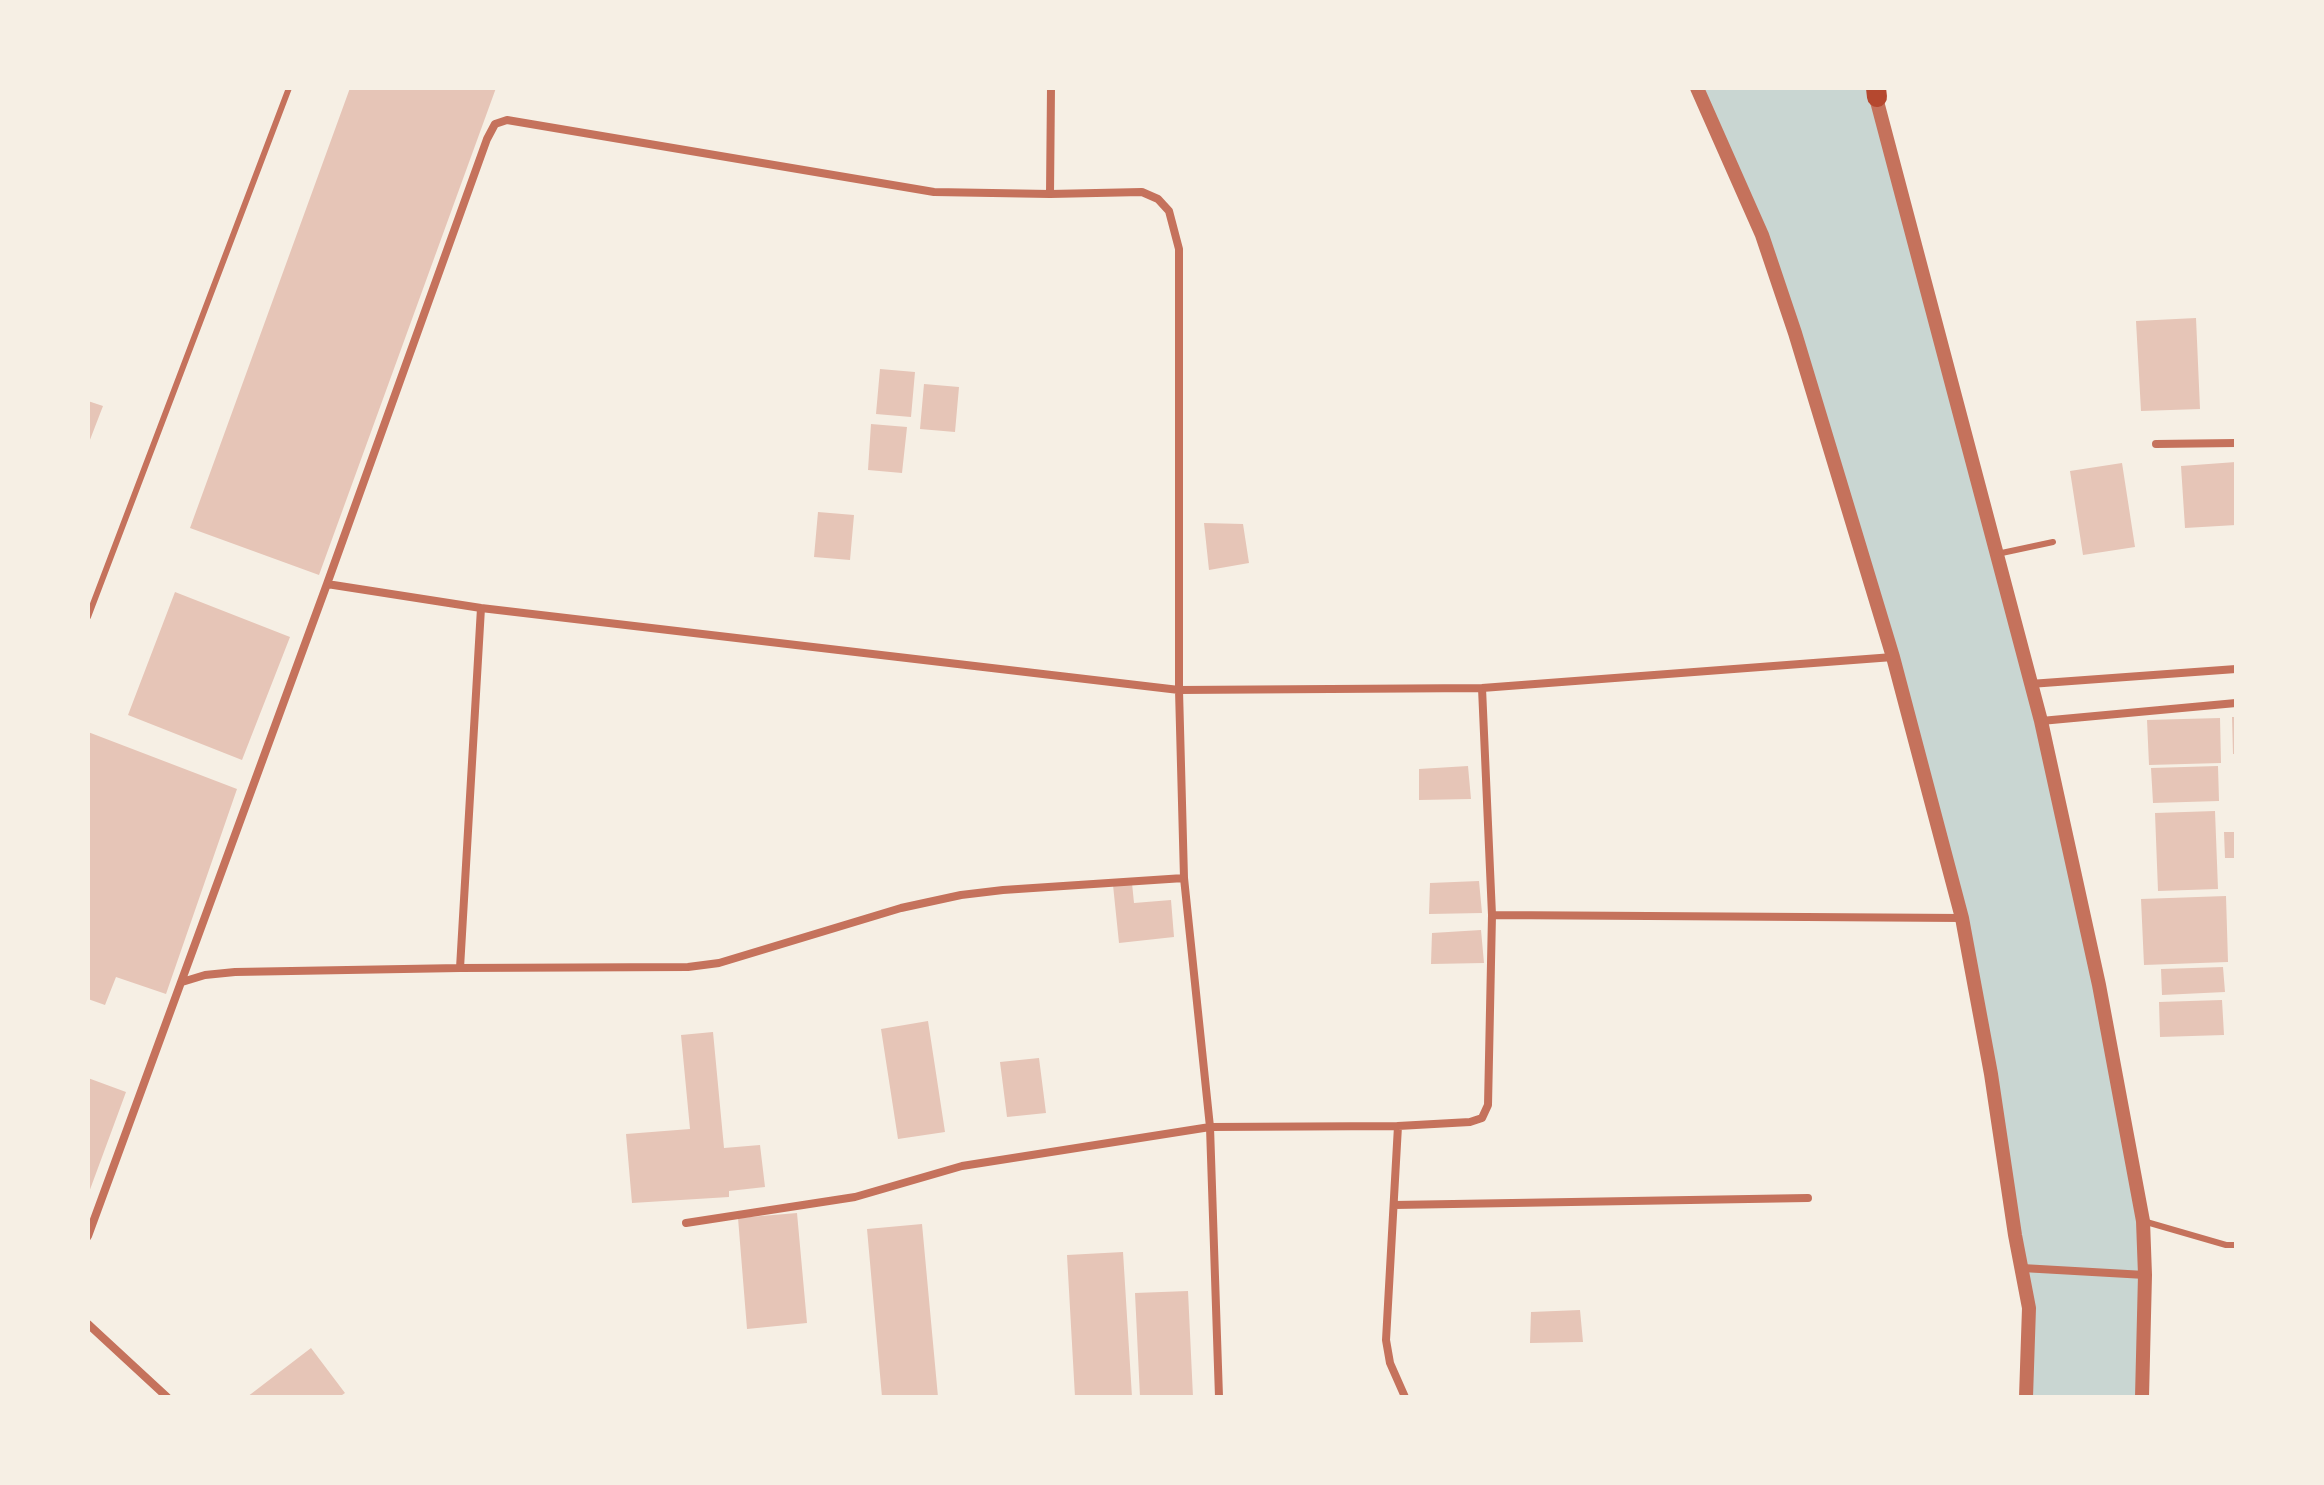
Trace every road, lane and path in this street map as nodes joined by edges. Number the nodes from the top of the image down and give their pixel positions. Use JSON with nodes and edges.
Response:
{"nodes":[{"id":1,"x":289,"y":88,"type":"edge"},
{"id":2,"x":1051,"y":88,"type":"edge"},
{"id":3,"x":1697,"y":88,"type":"edge"},
{"id":4,"x":1875,"y":91,"type":"edge"},
{"id":5,"x":1050,"y":194,"type":"junction"},
{"id":6,"x":2236,"y":443,"type":"edge"},
{"id":7,"x":2156,"y":444,"type":"dead end"},
{"id":8,"x":2053,"y":542,"type":"dead end"},
{"id":9,"x":1997,"y":554,"type":"junction"},
{"id":10,"x":327,"y":584,"type":"junction"},
{"id":11,"x":481,"y":608,"type":"junction"},
{"id":12,"x":88,"y":617,"type":"edge"},
{"id":13,"x":1893,"y":657,"type":"junction"},
{"id":14,"x":2236,"y":669,"type":"edge"},
{"id":15,"x":2030,"y":684,"type":"junction"},
{"id":16,"x":1482,"y":688,"type":"junction"},
{"id":17,"x":1179,"y":690,"type":"junction"},
{"id":18,"x":2236,"y":703,"type":"edge"},
{"id":19,"x":2041,"y":721,"type":"junction"},
{"id":20,"x":1184,"y":878,"type":"junction"},
{"id":21,"x":1492,"y":915,"type":"junction"},
{"id":22,"x":1962,"y":918,"type":"junction"},
{"id":23,"x":460,"y":968,"type":"junction"},
{"id":24,"x":182,"y":982,"type":"junction"},
{"id":25,"x":1398,"y":1126,"type":"junction"},
{"id":26,"x":1210,"y":1127,"type":"junction"},
{"id":27,"x":1808,"y":1198,"type":"dead end"},
{"id":28,"x":1394,"y":1205,"type":"junction"},
{"id":29,"x":2143,"y":1221,"type":"junction"},
{"id":30,"x":686,"y":1223,"type":"dead end"},
{"id":31,"x":88,"y":1236,"type":"edge"},
{"id":32,"x":2236,"y":1245,"type":"edge"},
{"id":33,"x":2022,"y":1268,"type":"junction"},
{"id":34,"x":2145,"y":1275,"type":"junction"},
{"id":35,"x":88,"y":1324,"type":"edge"},
{"id":36,"x":167,"y":1397,"type":"edge"},
{"id":37,"x":1219,"y":1397,"type":"edge"},
{"id":38,"x":1405,"y":1397,"type":"edge"},
{"id":39,"x":2026,"y":1397,"type":"edge"},
{"id":40,"x":2142,"y":1397,"type":"edge"}],
"edges":[{"from":1,"to":12,"type":"lane"},
{"from":2,"to":5,"type":"street"},
{"from":3,"to":13,"type":"street"},
{"from":4,"to":9,"type":"street"},
{"from":5,"to":10,"type":"street"},
{"from":5,"to":17,"type":"street"},
{"from":6,"to":7,"type":"street"},
{"from":8,"to":9,"type":"lane"},
{"from":9,"to":15,"type":"street"},
{"from":10,"to":11,"type":"street"},
{"from":10,"to":24,"type":"street"},
{"from":11,"to":17,"type":"street"},
{"from":11,"to":23,"type":"street"},
{"from":13,"to":16,"type":"street"},
{"from":13,"to":22,"type":"street"},
{"from":14,"to":15,"type":"street"},
{"from":15,"to":19,"type":"street"},
{"from":16,"to":17,"type":"street"},
{"from":16,"to":21,"type":"street"},
{"from":17,"to":20,"type":"street"},
{"from":18,"to":19,"type":"street"},
{"from":19,"to":29,"type":"street"},
{"from":20,"to":23,"type":"street"},
{"from":20,"to":26,"type":"street"},
{"from":21,"to":22,"type":"street"},
{"from":21,"to":25,"type":"street"},
{"from":22,"to":33,"type":"street"},
{"from":23,"to":24,"type":"street"},
{"from":24,"to":31,"type":"street"},
{"from":25,"to":26,"type":"street"},
{"from":25,"to":28,"type":"street"},
{"from":26,"to":30,"type":"street"},
{"from":26,"to":37,"type":"street"},
{"from":27,"to":28,"type":"street"},
{"from":28,"to":38,"type":"street"},
{"from":29,"to":32,"type":"lane"},
{"from":29,"to":34,"type":"street"},
{"from":33,"to":34,"type":"street"},
{"from":33,"to":39,"type":"street"},
{"from":34,"to":40,"type":"street"},
{"from":35,"to":36,"type":"street"}]}
